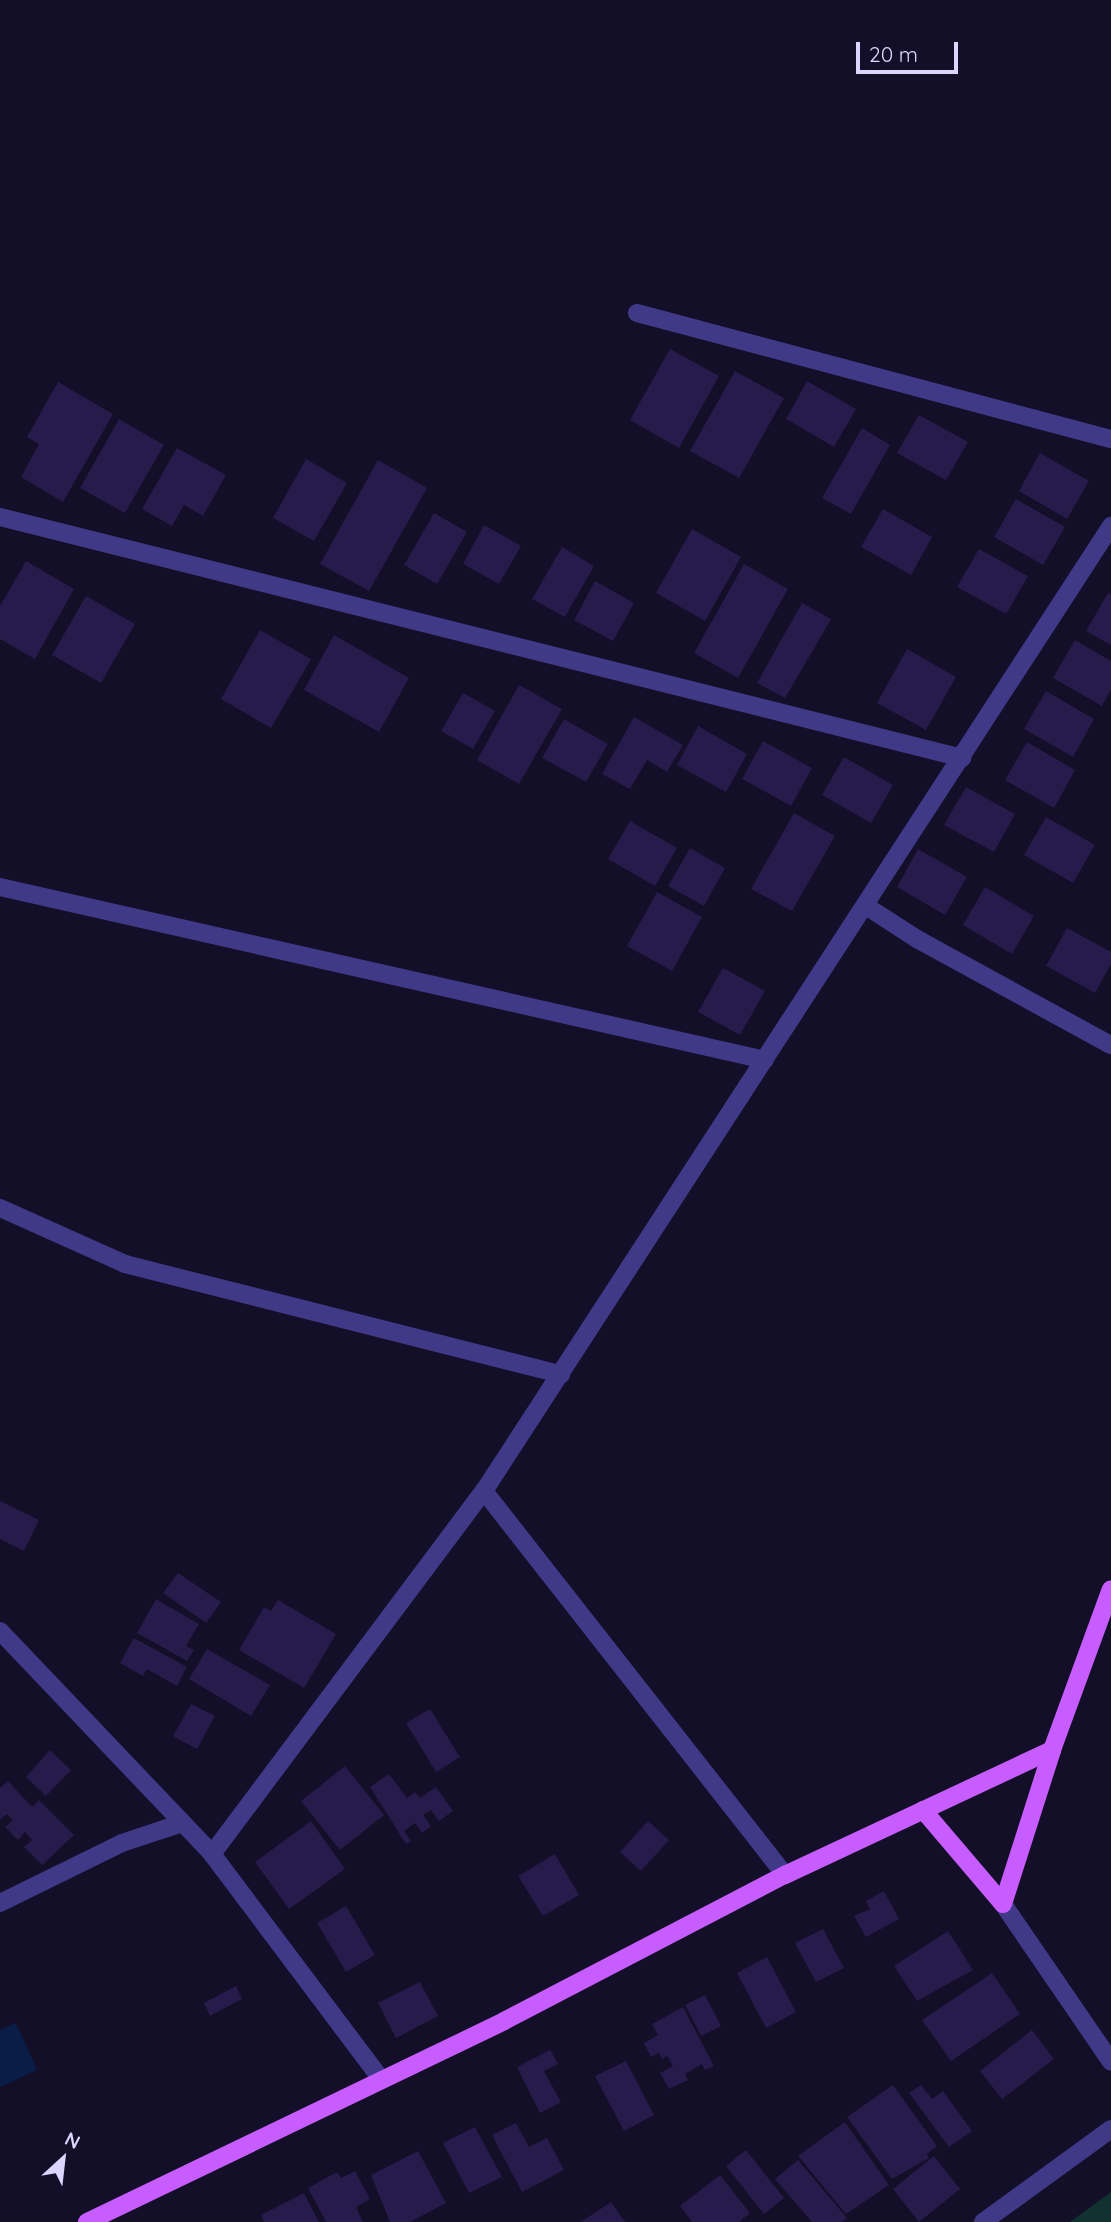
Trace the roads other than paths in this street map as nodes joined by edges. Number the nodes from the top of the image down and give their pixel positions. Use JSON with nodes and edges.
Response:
{"nodes":[{"id":1,"x":636,"y":313,"type":"dead end"},
{"id":2,"x":1111,"y":439,"type":"edge"},
{"id":3,"x":0,"y":517,"type":"edge"},
{"id":4,"x":1111,"y":526,"type":"edge"},
{"id":5,"x":962,"y":758,"type":"junction"},
{"id":6,"x":0,"y":887,"type":"edge"},
{"id":7,"x":866,"y":906,"type":"junction"},
{"id":8,"x":1111,"y":1045,"type":"edge"},
{"id":9,"x":765,"y":1060,"type":"junction"},
{"id":10,"x":0,"y":1209,"type":"edge"},
{"id":11,"x":561,"y":1374,"type":"junction"},
{"id":12,"x":484,"y":1491,"type":"junction"},
{"id":13,"x":1111,"y":1589,"type":"edge"},
{"id":14,"x":0,"y":1630,"type":"edge"},
{"id":15,"x":1052,"y":1750,"type":"junction"},
{"id":16,"x":923,"y":1811,"type":"junction"},
{"id":17,"x":183,"y":1823,"type":"junction"},
{"id":18,"x":212,"y":1854,"type":"junction"},
{"id":19,"x":785,"y":1875,"type":"junction"},
{"id":20,"x":0,"y":1903,"type":"edge"},
{"id":21,"x":1003,"y":1904,"type":"junction"},
{"id":22,"x":1111,"y":2062,"type":"edge"},
{"id":23,"x":380,"y":2078,"type":"junction"},
{"id":24,"x":1111,"y":2129,"type":"edge"},
{"id":25,"x":87,"y":2222,"type":"edge"},
{"id":26,"x":983,"y":2222,"type":"edge"}],
"edges":[{"from":1,"to":2,"type":"street"},
{"from":3,"to":5,"type":"street"},
{"from":4,"to":5,"type":"street"},
{"from":5,"to":7,"type":"street"},
{"from":6,"to":9,"type":"street"},
{"from":7,"to":8,"type":"street"},
{"from":7,"to":9,"type":"street"},
{"from":9,"to":11,"type":"street"},
{"from":10,"to":11,"type":"street"},
{"from":11,"to":12,"type":"street"},
{"from":12,"to":18,"type":"street"},
{"from":12,"to":19,"type":"street"},
{"from":13,"to":15,"type":"main road"},
{"from":14,"to":17,"type":"street"},
{"from":15,"to":16,"type":"main road"},
{"from":15,"to":21,"type":"main road"},
{"from":16,"to":19,"type":"main road"},
{"from":16,"to":21,"type":"main road"},
{"from":17,"to":18,"type":"street"},
{"from":17,"to":20,"type":"street"},
{"from":18,"to":23,"type":"street"},
{"from":19,"to":23,"type":"main road"},
{"from":21,"to":22,"type":"street"},
{"from":23,"to":25,"type":"main road"},
{"from":24,"to":26,"type":"street"}]}
